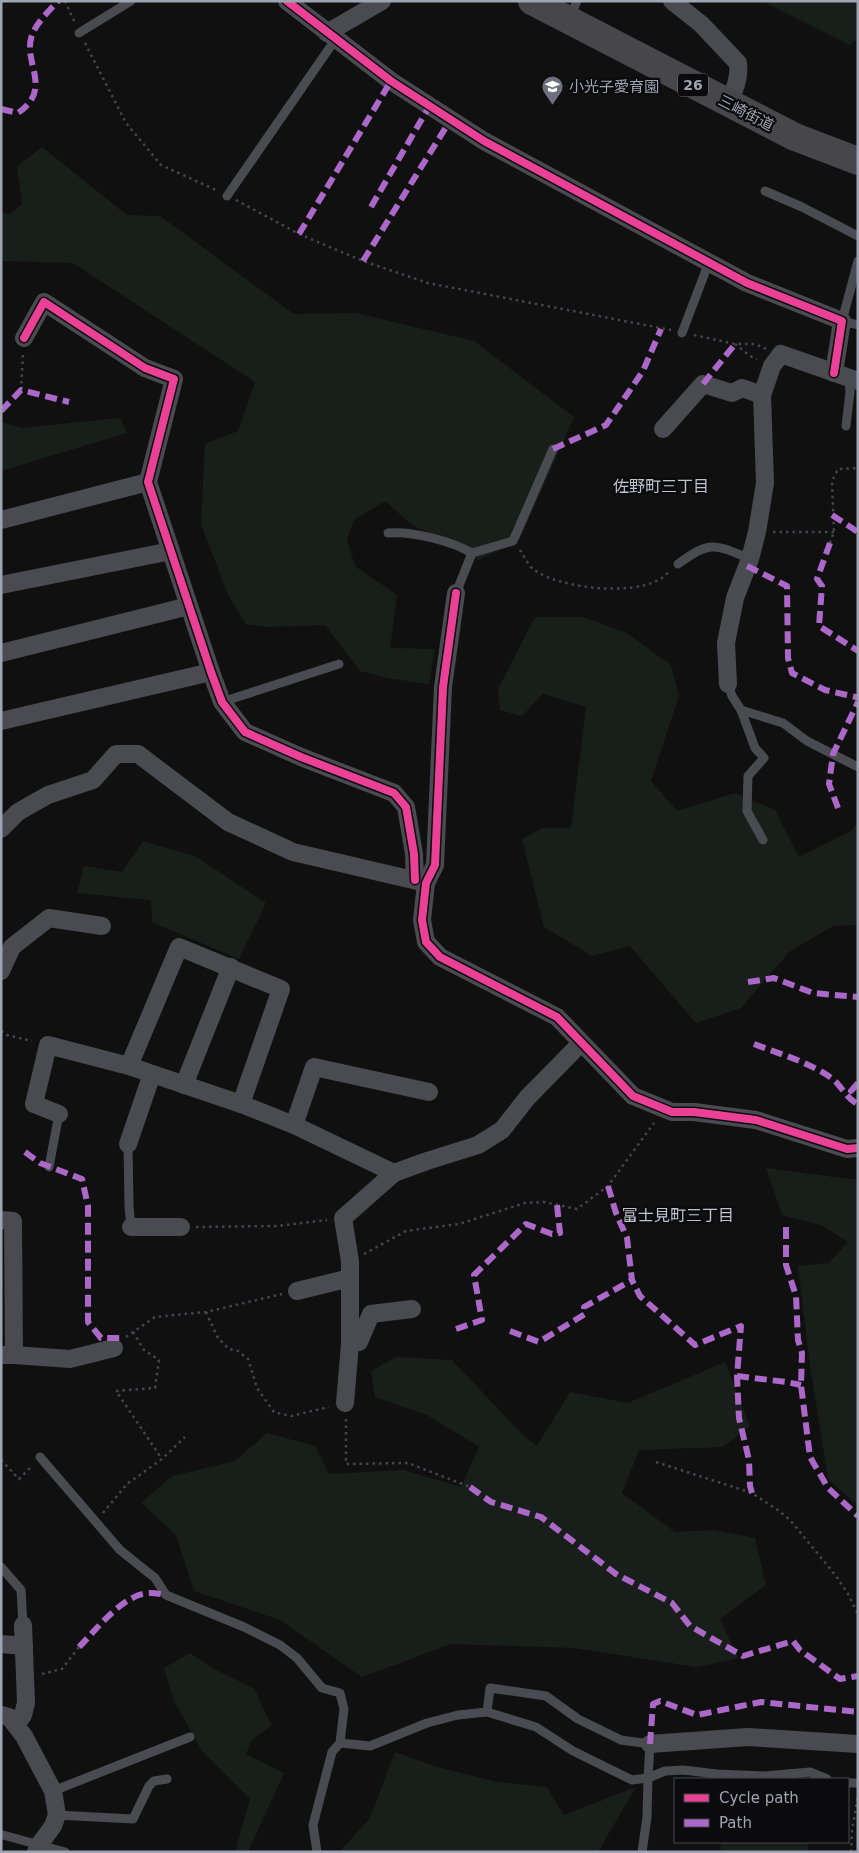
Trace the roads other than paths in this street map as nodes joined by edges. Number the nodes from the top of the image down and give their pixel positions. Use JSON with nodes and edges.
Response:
{"nodes":[{"id":1,"x":131,"y":1,"type":"edge"},
{"id":2,"x":287,"y":1,"type":"edge"},
{"id":3,"x":382,"y":1,"type":"edge"},
{"id":4,"x":532,"y":1,"type":"edge"},
{"id":5,"x":672,"y":1,"type":"edge"},
{"id":6,"x":573,"y":11,"type":"edge"},
{"id":7,"x":79,"y":33,"type":"road end"},
{"id":8,"x":331,"y":36,"type":"junction"},
{"id":9,"x":728,"y":104,"type":"junction"},
{"id":10,"x":858,"y":161,"type":"edge"},
{"id":11,"x":765,"y":190,"type":"dead end"},
{"id":12,"x":227,"y":196,"type":"road end"},
{"id":13,"x":858,"y":236,"type":"edge"},
{"id":14,"x":858,"y":261,"type":"edge"},
{"id":15,"x":709,"y":262,"type":"junction"},
{"id":16,"x":850,"y":323,"type":"edge"},
{"id":17,"x":682,"y":332,"type":"road end"},
{"id":18,"x":24,"y":338,"type":"road end"},
{"id":19,"x":847,"y":378,"type":"edge"},
{"id":20,"x":762,"y":395,"type":"junction"},
{"id":21,"x":846,"y":426,"type":"dead end"},
{"id":22,"x":663,"y":429,"type":"dead end"},
{"id":23,"x":553,"y":449,"type":"dead end"},
{"id":24,"x":148,"y":482,"type":"junction"},
{"id":25,"x":1,"y":520,"type":"edge"},
{"id":26,"x":388,"y":533,"type":"dead end"},
{"id":27,"x":171,"y":551,"type":"junction"},
{"id":28,"x":472,"y":553,"type":"junction"},
{"id":29,"x":750,"y":559,"type":"junction"},
{"id":30,"x":678,"y":564,"type":"road end"},
{"id":31,"x":1,"y":585,"type":"edge"},
{"id":32,"x":456,"y":593,"type":"joint"},
{"id":33,"x":189,"y":606,"type":"junction"},
{"id":34,"x":1,"y":653,"type":"edge"},
{"id":35,"x":339,"y":664,"type":"dead end"},
{"id":36,"x":211,"y":672,"type":"junction"},
{"id":37,"x":728,"y":684,"type":"joint"},
{"id":38,"x":222,"y":702,"type":"junction"},
{"id":39,"x":741,"y":710,"type":"junction"},
{"id":40,"x":1,"y":721,"type":"edge"},
{"id":41,"x":858,"y":767,"type":"edge"},
{"id":42,"x":1,"y":829,"type":"edge"},
{"id":43,"x":764,"y":840,"type":"dead end"},
{"id":44,"x":421,"y":881,"type":"junction"},
{"id":45,"x":102,"y":926,"type":"dead end"},
{"id":46,"x":231,"y":967,"type":"junction"},
{"id":47,"x":1,"y":970,"type":"edge"},
{"id":48,"x":582,"y":1043,"type":"junction"},
{"id":49,"x":129,"y":1066,"type":"junction"},
{"id":50,"x":152,"y":1074,"type":"junction"},
{"id":51,"x":184,"y":1085,"type":"junction"},
{"id":52,"x":429,"y":1092,"type":"dead end"},
{"id":53,"x":241,"y":1104,"type":"junction"},
{"id":54,"x":59,"y":1114,"type":"joint"},
{"id":55,"x":294,"y":1124,"type":"junction"},
{"id":56,"x":128,"y":1144,"type":"joint"},
{"id":57,"x":858,"y":1148,"type":"edge"},
{"id":58,"x":49,"y":1167,"type":"dead end"},
{"id":59,"x":394,"y":1173,"type":"junction"},
{"id":60,"x":1,"y":1220,"type":"edge"},
{"id":61,"x":131,"y":1226,"type":"joint"},
{"id":62,"x":181,"y":1227,"type":"road end"},
{"id":63,"x":350,"y":1269,"type":"junction"},
{"id":64,"x":297,"y":1291,"type":"road end"},
{"id":65,"x":412,"y":1310,"type":"dead end"},
{"id":66,"x":350,"y":1344,"type":"junction"},
{"id":67,"x":114,"y":1348,"type":"road end"},
{"id":68,"x":8,"y":1355,"type":"edge"},
{"id":69,"x":346,"y":1403,"type":"road end"},
{"id":70,"x":40,"y":1457,"type":"road end"},
{"id":71,"x":1,"y":1567,"type":"edge"},
{"id":72,"x":23,"y":1625,"type":"joint"},
{"id":73,"x":1,"y":1644,"type":"edge"},
{"id":74,"x":24,"y":1646,"type":"junction"},
{"id":75,"x":487,"y":1712,"type":"junction"},
{"id":76,"x":1,"y":1715,"type":"edge"},
{"id":77,"x":16,"y":1725,"type":"junction"},
{"id":78,"x":190,"y":1737,"type":"dead end"},
{"id":79,"x":340,"y":1743,"type":"junction"},
{"id":80,"x":650,"y":1744,"type":"junction"},
{"id":81,"x":858,"y":1744,"type":"edge"},
{"id":82,"x":648,"y":1778,"type":"junction"},
{"id":83,"x":825,"y":1778,"type":"edge"},
{"id":84,"x":167,"y":1779,"type":"dead end"},
{"id":85,"x":53,"y":1792,"type":"junction"},
{"id":86,"x":57,"y":1815,"type":"junction"},
{"id":87,"x":3,"y":1835,"type":"dead end"},
{"id":88,"x":37,"y":1848,"type":"edge"},
{"id":89,"x":66,"y":1852,"type":"edge"},
{"id":90,"x":318,"y":1852,"type":"edge"},
{"id":91,"x":642,"y":1852,"type":"edge"}],
"edges":[{"from":1,"to":7,"type":"lane"},
{"from":2,"to":8,"type":"street"},
{"from":3,"to":8,"type":"street"},
{"from":4,"to":6,"type":"main road","name":"三崎街道","number":"26"},
{"from":5,"to":9,"type":"street"},
{"from":6,"to":9,"type":"main road","name":"三崎街道","number":"26"},
{"from":8,"to":12,"type":"lane"},
{"from":8,"to":15,"type":"street"},
{"from":9,"to":10,"type":"main road","name":"三崎街道","number":"26"},
{"from":11,"to":13,"type":"lane"},
{"from":14,"to":16,"type":"lane"},
{"from":15,"to":16,"type":"street"},
{"from":15,"to":17,"type":"lane"},
{"from":16,"to":19,"type":"street"},
{"from":18,"to":24,"type":"street"},
{"from":19,"to":20,"type":"street"},
{"from":19,"to":21,"type":"lane"},
{"from":20,"to":22,"type":"street"},
{"from":20,"to":29,"type":"street"},
{"from":23,"to":28,"type":"lane"},
{"from":24,"to":25,"type":"street"},
{"from":24,"to":27,"type":"street"},
{"from":26,"to":28,"type":"lane"},
{"from":27,"to":31,"type":"street"},
{"from":27,"to":33,"type":"street"},
{"from":28,"to":32,"type":"lane"},
{"from":29,"to":30,"type":"lane"},
{"from":29,"to":37,"type":"street"},
{"from":32,"to":44,"type":"street"},
{"from":33,"to":34,"type":"street"},
{"from":33,"to":36,"type":"street"},
{"from":35,"to":38,"type":"lane"},
{"from":36,"to":38,"type":"street"},
{"from":36,"to":40,"type":"street"},
{"from":37,"to":39,"type":"lane"},
{"from":38,"to":44,"type":"street"},
{"from":39,"to":41,"type":"lane"},
{"from":39,"to":43,"type":"lane"},
{"from":42,"to":44,"type":"street"},
{"from":44,"to":48,"type":"street"},
{"from":45,"to":47,"type":"street"},
{"from":46,"to":49,"type":"street"},
{"from":46,"to":51,"type":"street"},
{"from":46,"to":53,"type":"street"},
{"from":48,"to":57,"type":"street"},
{"from":48,"to":59,"type":"street"},
{"from":49,"to":50,"type":"street"},
{"from":49,"to":54,"type":"street"},
{"from":50,"to":51,"type":"street"},
{"from":50,"to":56,"type":"street"},
{"from":51,"to":53,"type":"street"},
{"from":52,"to":55,"type":"street"},
{"from":53,"to":55,"type":"street"},
{"from":54,"to":58,"type":"lane"},
{"from":55,"to":59,"type":"street"},
{"from":56,"to":61,"type":"lane"},
{"from":59,"to":63,"type":"street"},
{"from":60,"to":68,"type":"street"},
{"from":61,"to":62,"type":"street"},
{"from":63,"to":64,"type":"street"},
{"from":63,"to":66,"type":"street"},
{"from":65,"to":66,"type":"street"},
{"from":66,"to":69,"type":"street"},
{"from":67,"to":68,"type":"street"},
{"from":70,"to":79,"type":"lane"},
{"from":71,"to":72,"type":"lane"},
{"from":72,"to":74,"type":"street"},
{"from":73,"to":74,"type":"street"},
{"from":74,"to":77,"type":"street"},
{"from":75,"to":79,"type":"lane"},
{"from":75,"to":80,"type":"lane"},
{"from":75,"to":82,"type":"lane"},
{"from":76,"to":77,"type":"street"},
{"from":77,"to":85,"type":"street"},
{"from":78,"to":85,"type":"lane"},
{"from":79,"to":90,"type":"lane"},
{"from":80,"to":81,"type":"street"},
{"from":80,"to":82,"type":"lane"},
{"from":82,"to":83,"type":"lane"},
{"from":82,"to":91,"type":"lane"},
{"from":84,"to":86,"type":"lane"},
{"from":85,"to":86,"type":"street"},
{"from":86,"to":88,"type":"street"},
{"from":87,"to":88,"type":"lane"},
{"from":88,"to":89,"type":"lane"}]}
